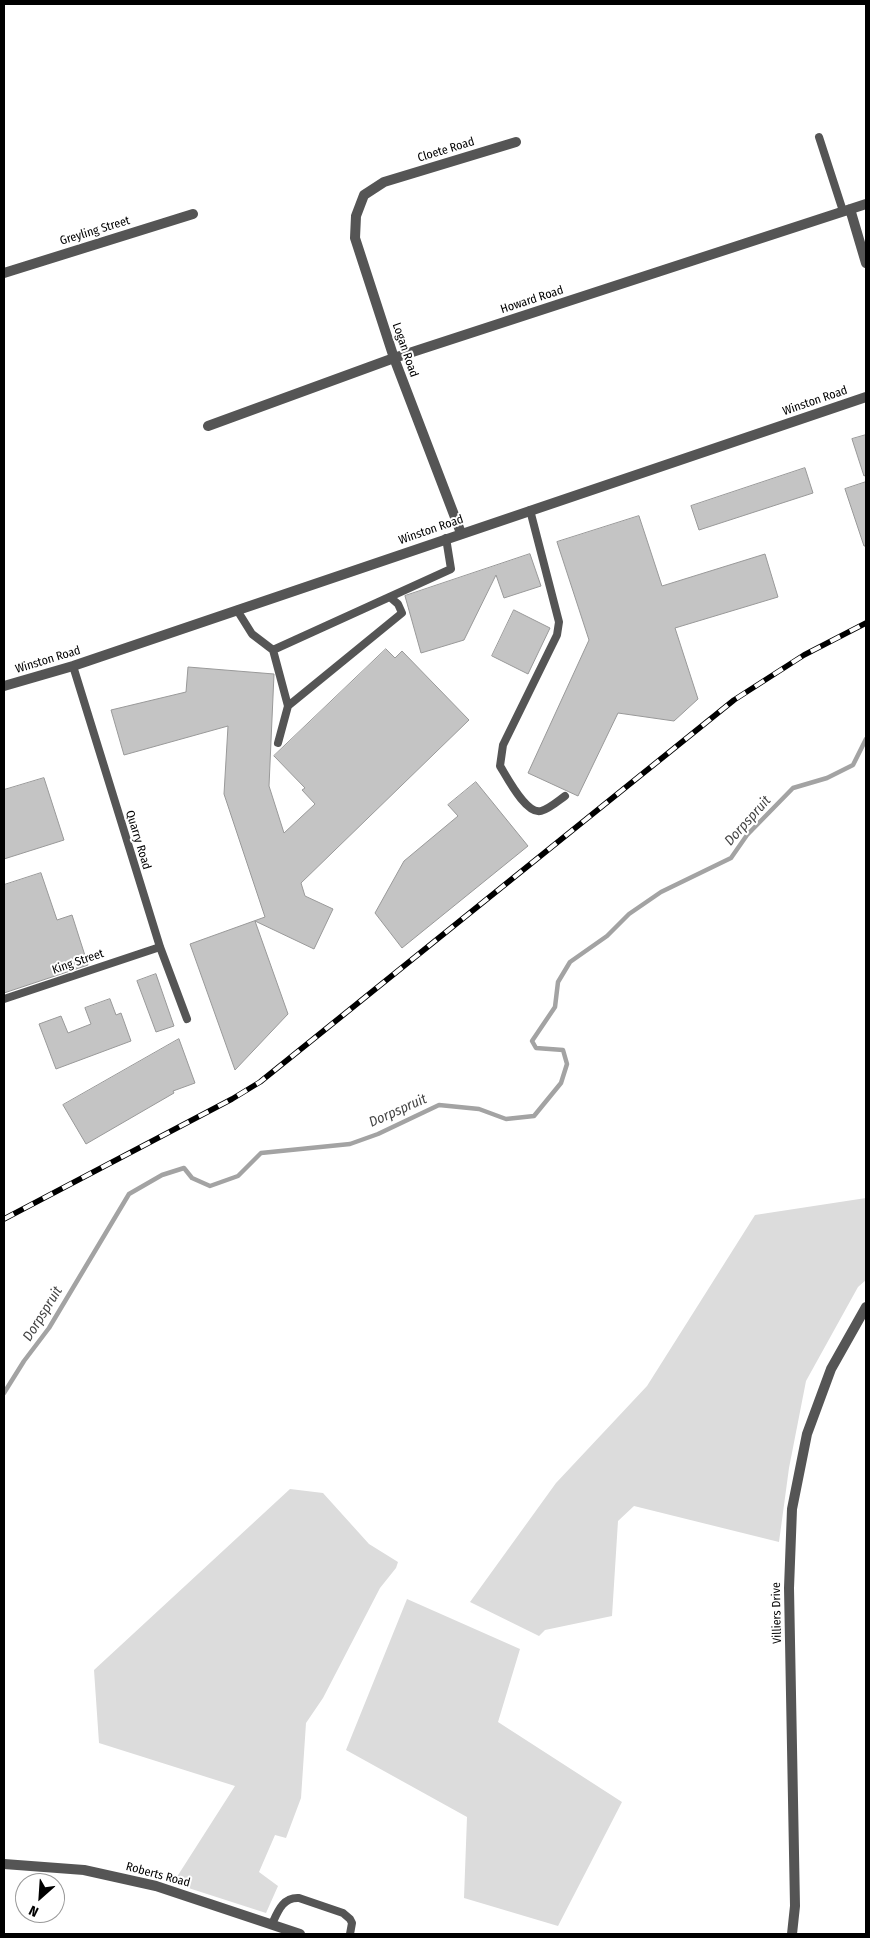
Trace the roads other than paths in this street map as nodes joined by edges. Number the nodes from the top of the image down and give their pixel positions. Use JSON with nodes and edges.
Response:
{"nodes":[{"id":1,"x":820,"y":137,"type":"dead end"},
{"id":2,"x":516,"y":142,"type":"dead end"},
{"id":3,"x":384,"y":182,"type":"joint"},
{"id":4,"x":866,"y":204,"type":"edge"},
{"id":5,"x":847,"y":210,"type":"junction"},
{"id":6,"x":193,"y":214,"type":"dead end"},
{"id":7,"x":866,"y":264,"type":"edge"},
{"id":8,"x":4,"y":273,"type":"edge"},
{"id":9,"x":394,"y":358,"type":"junction"},
{"id":10,"x":866,"y":398,"type":"edge"},
{"id":11,"x":208,"y":426,"type":"dead end"},
{"id":12,"x":530,"y":510,"type":"junction"},
{"id":13,"x":461,"y":533,"type":"junction"},
{"id":14,"x":446,"y":538,"type":"junction"},
{"id":15,"x":391,"y":598,"type":"junction"},
{"id":16,"x":237,"y":610,"type":"junction"},
{"id":17,"x":273,"y":650,"type":"junction"},
{"id":18,"x":73,"y":666,"type":"junction"},
{"id":19,"x":4,"y":686,"type":"edge"},
{"id":20,"x":288,"y":706,"type":"junction"},
{"id":21,"x":278,"y":743,"type":"dead end"},
{"id":22,"x":565,"y":796,"type":"dead end"},
{"id":23,"x":160,"y":947,"type":"junction"},
{"id":24,"x":4,"y":999,"type":"edge"},
{"id":25,"x":187,"y":1019,"type":"dead end"},
{"id":26,"x":866,"y":1307,"type":"edge"},
{"id":27,"x":4,"y":1864,"type":"edge"},
{"id":28,"x":272,"y":1924,"type":"junction"},
{"id":29,"x":300,"y":1934,"type":"edge"},
{"id":30,"x":350,"y":1934,"type":"edge"},
{"id":31,"x":792,"y":1934,"type":"edge"}],
"edges":[{"from":1,"to":5,"type":"lane"},
{"from":2,"to":3,"type":"street","name":"Cloete Road"},
{"from":3,"to":9,"type":"street","name":"Logan Road"},
{"from":4,"to":5,"type":"street","name":"Howard Road"},
{"from":5,"to":7,"type":"street"},
{"from":5,"to":9,"type":"street","name":"Howard Road"},
{"from":6,"to":8,"type":"street","name":"Greyling Street"},
{"from":9,"to":11,"type":"street","name":"Howard Road"},
{"from":9,"to":13,"type":"street","name":"Logan Road"},
{"from":10,"to":12,"type":"street","name":"Winston Road"},
{"from":12,"to":13,"type":"street","name":"Winston Road"},
{"from":12,"to":22,"type":"lane"},
{"from":13,"to":14,"type":"street","name":"Winston Road"},
{"from":14,"to":15,"type":"lane"},
{"from":14,"to":16,"type":"street","name":"Winston Road"},
{"from":15,"to":17,"type":"lane"},
{"from":15,"to":20,"type":"lane"},
{"from":16,"to":17,"type":"lane"},
{"from":16,"to":18,"type":"street","name":"Winston Road"},
{"from":17,"to":20,"type":"lane"},
{"from":18,"to":19,"type":"street","name":"Winston Road"},
{"from":18,"to":23,"type":"lane","name":"Quarry Road"},
{"from":20,"to":21,"type":"lane"},
{"from":23,"to":24,"type":"lane","name":"King Street"},
{"from":23,"to":25,"type":"lane","name":"Quarry Road"},
{"from":26,"to":31,"type":"street","name":"Villiers Drive"},
{"from":27,"to":28,"type":"street","name":"Roberts Road"},
{"from":28,"to":29,"type":"street","name":"Roberts Road"},
{"from":28,"to":30,"type":"lane"}]}
